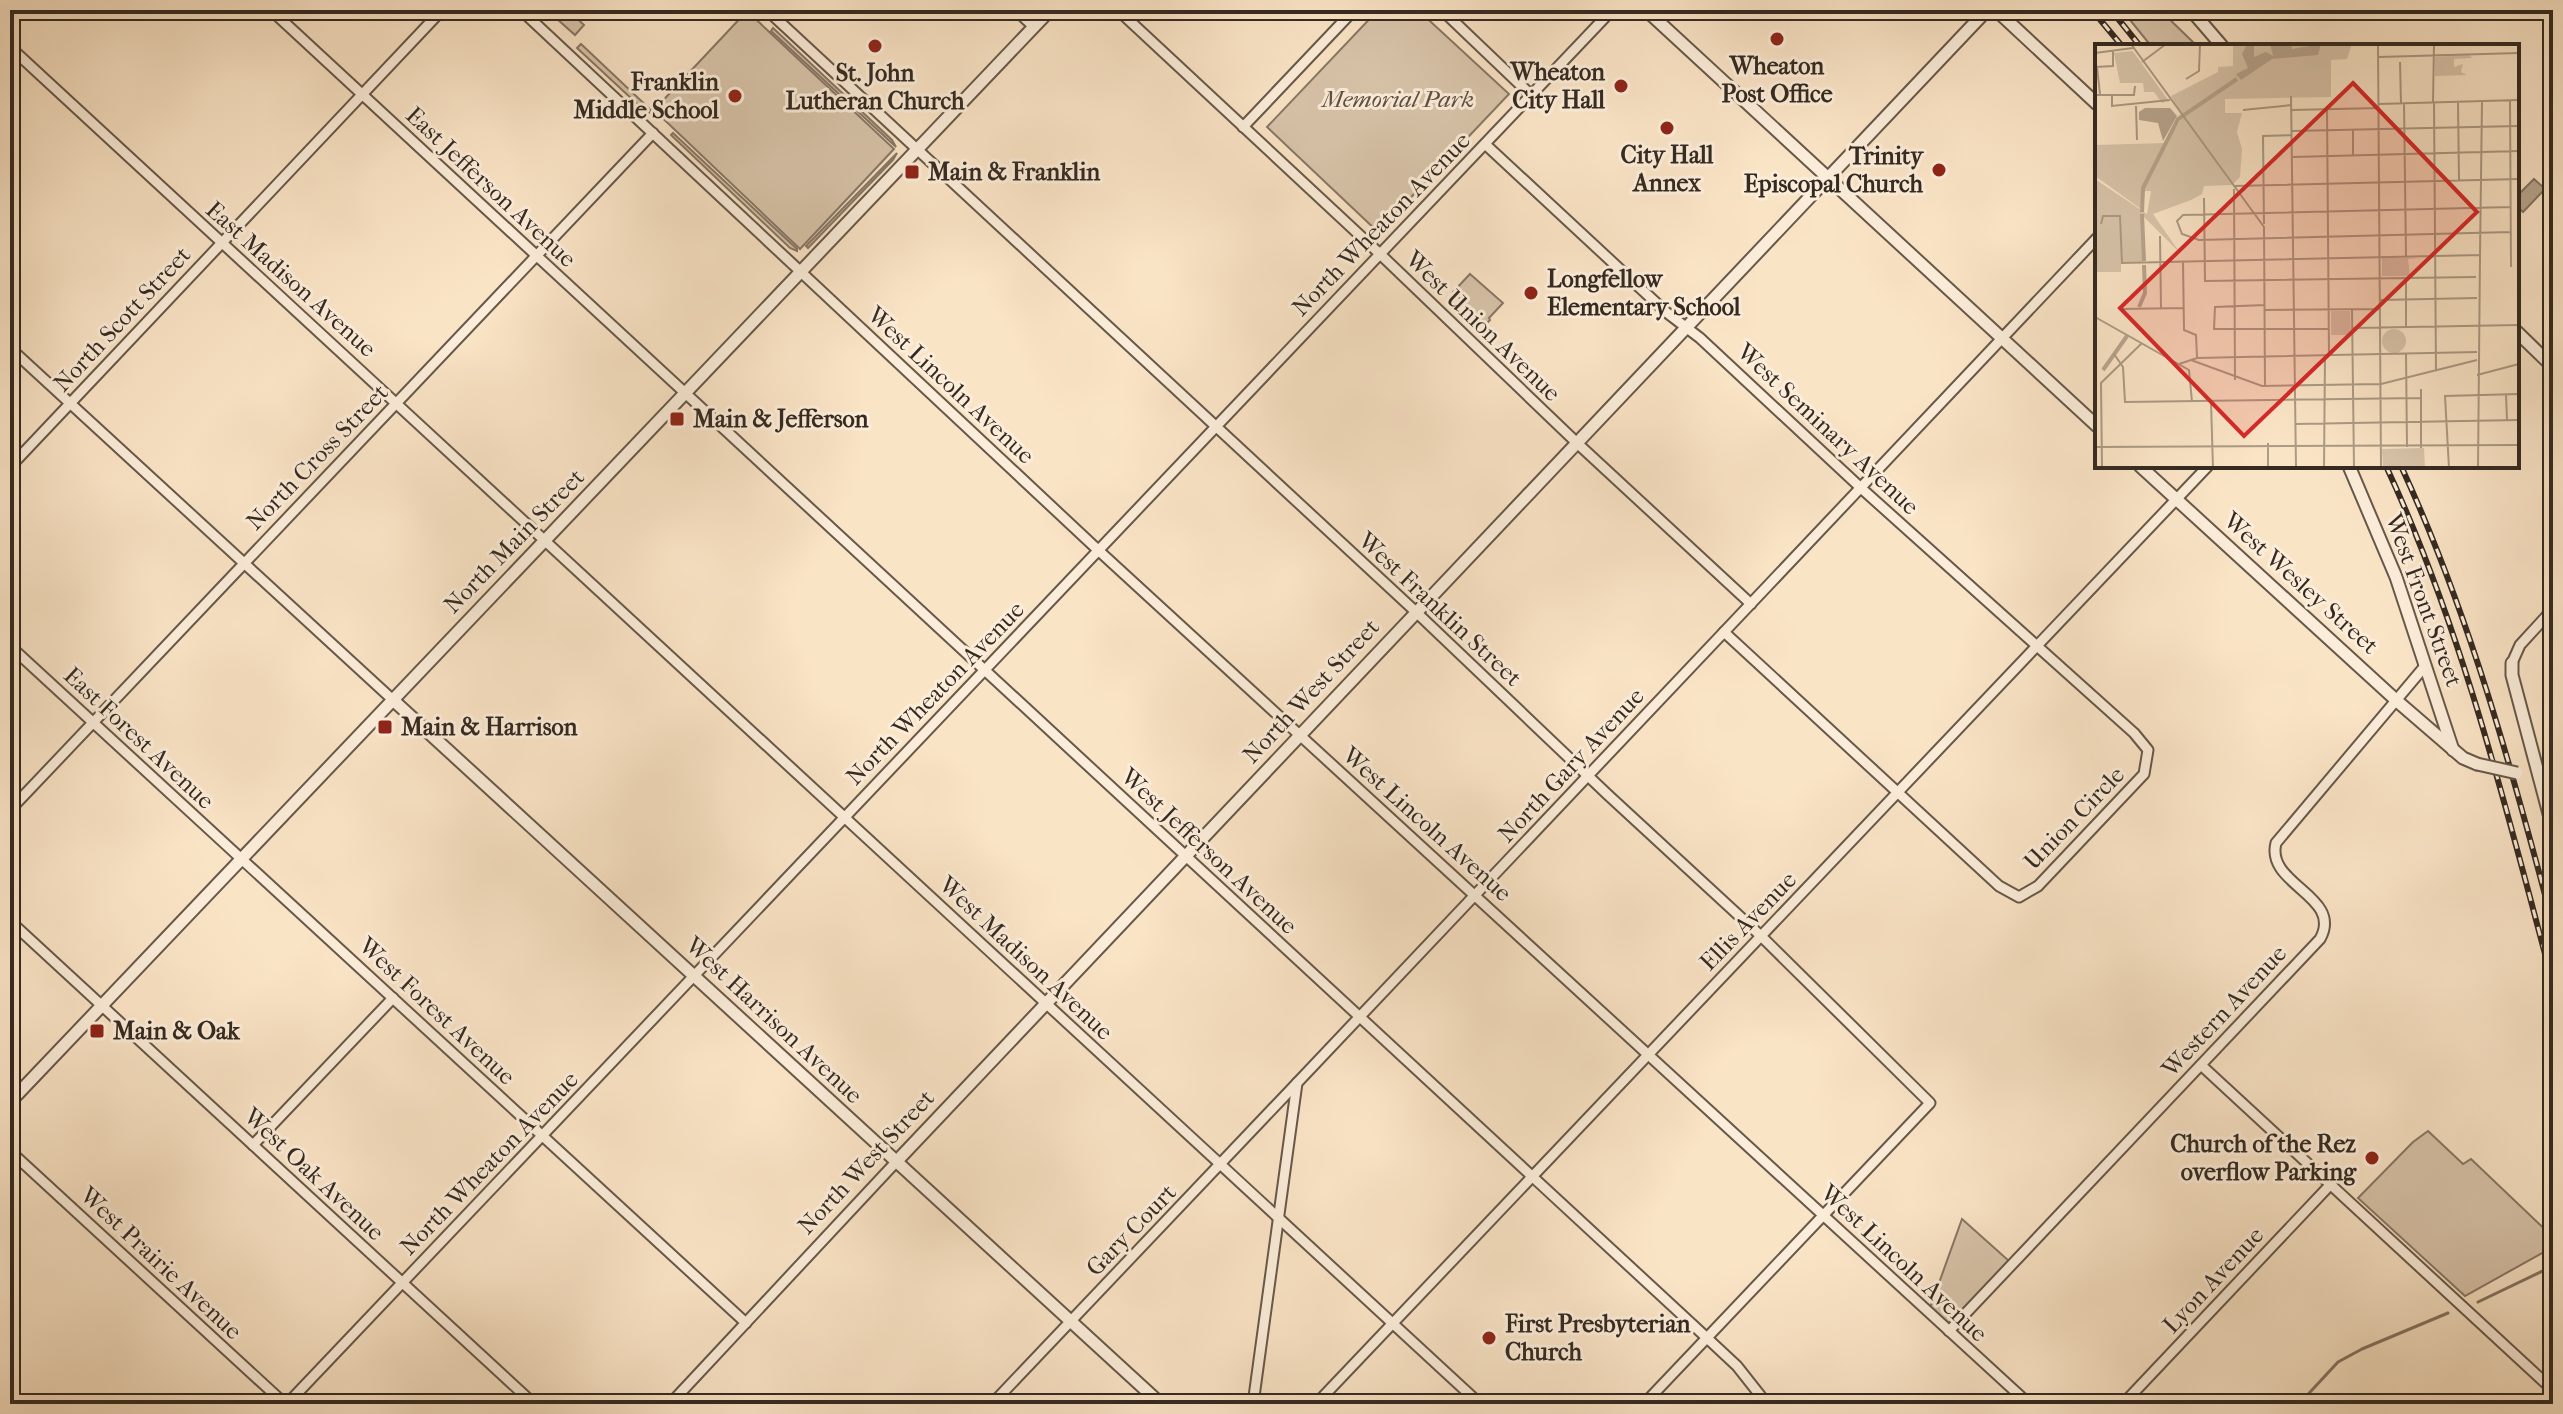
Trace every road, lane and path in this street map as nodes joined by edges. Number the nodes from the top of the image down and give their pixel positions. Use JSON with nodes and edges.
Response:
{"nodes":[{"id":1,"x":271,"y":10,"type":"edge"},
{"id":2,"x":442,"y":10,"type":"edge"},
{"id":3,"x":521,"y":10,"type":"edge"},
{"id":4,"x":768,"y":10,"type":"edge"},
{"id":5,"x":1016,"y":10,"type":"edge"},
{"id":6,"x":1050,"y":10,"type":"edge"},
{"id":7,"x":1118,"y":10,"type":"edge"},
{"id":8,"x":1442,"y":10,"type":"edge"},
{"id":9,"x":1612,"y":10,"type":"edge"},
{"id":10,"x":1669,"y":10,"type":"edge"},
{"id":11,"x":1987,"y":10,"type":"edge"},
{"id":12,"x":1996,"y":10,"type":"edge"},
{"id":13,"x":2191,"y":10,"type":"edge"},
{"id":14,"x":1348,"y":12,"type":"edge"},
{"id":15,"x":1650,"y":13,"type":"edge"},
{"id":16,"x":1034,"y":27,"type":"junction"},
{"id":17,"x":2220,"y":44,"type":"edge"},
{"id":18,"x":10,"y":47,"type":"edge"},
{"id":19,"x":362,"y":94,"type":"junction"},
{"id":20,"x":1531,"y":95,"type":"junction"},
{"id":21,"x":2095,"y":102,"type":"edge"},
{"id":22,"x":1243,"y":127,"type":"junction"},
{"id":23,"x":653,"y":133,"type":"junction"},
{"id":24,"x":1485,"y":144,"type":"junction"},
{"id":25,"x":918,"y":149,"type":"junction"},
{"id":26,"x":1827,"y":178,"type":"junction"},
{"id":27,"x":2095,"y":240,"type":"edge"},
{"id":28,"x":220,"y":244,"type":"junction"},
{"id":29,"x":1380,"y":254,"type":"junction"},
{"id":30,"x":536,"y":256,"type":"junction"},
{"id":31,"x":801,"y":271,"type":"junction"},
{"id":32,"x":1686,"y":327,"type":"junction"},
{"id":33,"x":2519,"y":334,"type":"edge"},
{"id":34,"x":2001,"y":338,"type":"junction"},
{"id":35,"x":10,"y":348,"type":"edge"},
{"id":36,"x":2553,"y":367,"type":"edge"},
{"id":37,"x":684,"y":394,"type":"junction"},
{"id":38,"x":396,"y":403,"type":"junction"},
{"id":39,"x":70,"y":404,"type":"junction"},
{"id":40,"x":2095,"y":424,"type":"edge"},
{"id":41,"x":1215,"y":428,"type":"junction"},
{"id":42,"x":1577,"y":443,"type":"junction"},
{"id":43,"x":10,"y":467,"type":"edge"},
{"id":44,"x":2142,"y":468,"type":"edge"},
{"id":45,"x":2206,"y":468,"type":"edge"},
{"id":46,"x":2350,"y":468,"type":"edge"},
{"id":47,"x":1861,"y":488,"type":"junction"},
{"id":48,"x":2177,"y":499,"type":"junction"},
{"id":49,"x":545,"y":540,"type":"junction"},
{"id":50,"x":1098,"y":550,"type":"junction"},
{"id":51,"x":243,"y":563,"type":"junction"},
{"id":52,"x":1751,"y":604,"type":"junction"},
{"id":53,"x":2553,"y":609,"type":"edge"},
{"id":54,"x":1416,"y":612,"type":"junction"},
{"id":55,"x":1724,"y":632,"type":"junction"},
{"id":56,"x":10,"y":646,"type":"edge"},
{"id":57,"x":2037,"y":646,"type":"junction"},
{"id":58,"x":2512,"y":663,"type":"joint"},
{"id":59,"x":2425,"y":666,"type":"junction"},
{"id":60,"x":984,"y":670,"type":"junction"},
{"id":61,"x":393,"y":700,"type":"junction"},
{"id":62,"x":2397,"y":701,"type":"junction"},
{"id":63,"x":93,"y":722,"type":"junction"},
{"id":64,"x":1300,"y":735,"type":"junction"},
{"id":65,"x":2453,"y":751,"type":"junction"},
{"id":66,"x":2537,"y":771,"type":"junction"},
{"id":67,"x":1588,"y":776,"type":"junction"},
{"id":68,"x":1898,"y":793,"type":"junction"},
{"id":69,"x":10,"y":810,"type":"edge"},
{"id":70,"x":845,"y":816,"type":"junction"},
{"id":71,"x":2553,"y":829,"type":"edge"},
{"id":72,"x":1185,"y":856,"type":"junction"},
{"id":73,"x":242,"y":859,"type":"junction"},
{"id":74,"x":1475,"y":896,"type":"junction"},
{"id":75,"x":10,"y":921,"type":"edge"},
{"id":76,"x":1761,"y":936,"type":"junction"},
{"id":77,"x":694,"y":976,"type":"junction"},
{"id":78,"x":393,"y":998,"type":"junction"},
{"id":79,"x":1046,"y":1004,"type":"junction"},
{"id":80,"x":102,"y":1006,"type":"junction"},
{"id":81,"x":1360,"y":1018,"type":"junction"},
{"id":82,"x":1650,"y":1055,"type":"junction"},
{"id":83,"x":2201,"y":1065,"type":"junction"},
{"id":84,"x":1297,"y":1083,"type":"junction"},
{"id":85,"x":10,"y":1102,"type":"edge"},
{"id":86,"x":542,"y":1135,"type":"junction"},
{"id":87,"x":253,"y":1145,"type":"junction"},
{"id":88,"x":10,"y":1151,"type":"edge"},
{"id":89,"x":896,"y":1162,"type":"junction"},
{"id":90,"x":1221,"y":1165,"type":"junction"},
{"id":91,"x":1533,"y":1178,"type":"junction"},
{"id":92,"x":2331,"y":1184,"type":"junction"},
{"id":93,"x":1823,"y":1215,"type":"junction"},
{"id":94,"x":1277,"y":1219,"type":"junction"},
{"id":95,"x":402,"y":1283,"type":"junction"},
{"id":96,"x":1071,"y":1321,"type":"junction"},
{"id":97,"x":746,"y":1323,"type":"junction"},
{"id":98,"x":1394,"y":1325,"type":"junction"},
{"id":99,"x":1949,"y":1331,"type":"junction"},
{"id":100,"x":1707,"y":1338,"type":"junction"},
{"id":101,"x":2553,"y":1390,"type":"edge"},
{"id":102,"x":286,"y":1404,"type":"edge"},
{"id":103,"x":534,"y":1404,"type":"edge"},
{"id":104,"x":670,"y":1404,"type":"edge"},
{"id":105,"x":992,"y":1404,"type":"edge"},
{"id":106,"x":1161,"y":1404,"type":"edge"},
{"id":107,"x":1253,"y":1404,"type":"edge"},
{"id":108,"x":1316,"y":1404,"type":"edge"},
{"id":109,"x":1480,"y":1404,"type":"edge"},
{"id":110,"x":1644,"y":1404,"type":"edge"},
{"id":111,"x":1767,"y":1404,"type":"edge"},
{"id":112,"x":2029,"y":1404,"type":"edge"},
{"id":113,"x":2123,"y":1404,"type":"edge"}],
"edges":[{"from":1,"to":19,"type":"street","name":"East Jefferson Avenue"},
{"from":2,"to":19,"type":"street","name":"North Scott Street"},
{"from":3,"to":23,"type":"street","name":"West Lincoln Avenue"},
{"from":4,"to":25,"type":"street","name":"West Franklin Street"},
{"from":5,"to":16,"type":"street"},
{"from":6,"to":16,"type":"street","name":"North Main Street"},
{"from":7,"to":22,"type":"street","name":"West Union Avenue"},
{"from":8,"to":20,"type":"street"},
{"from":9,"to":20,"type":"street","name":"North Wheaton Avenue"},
{"from":10,"to":15,"type":"street"},
{"from":11,"to":26,"type":"street","name":"North West Street"},
{"from":12,"to":21,"type":"street"},
{"from":13,"to":17,"type":"street"},
{"from":14,"to":22,"type":"street"},
{"from":15,"to":26,"type":"street"},
{"from":16,"to":25,"type":"street","name":"North Main Street"},
{"from":18,"to":28,"type":"street","name":"East Madison Avenue"},
{"from":19,"to":28,"type":"street","name":"North Scott Street"},
{"from":19,"to":30,"type":"street","name":"East Jefferson Avenue"},
{"from":20,"to":24,"type":"street","name":"North Wheaton Avenue"},
{"from":22,"to":29,"type":"street","name":"West Union Avenue"},
{"from":23,"to":30,"type":"street","name":"North Cross Street"},
{"from":23,"to":31,"type":"street","name":"West Lincoln Avenue"},
{"from":24,"to":29,"type":"street","name":"North Wheaton Avenue"},
{"from":24,"to":32,"type":"street","name":"West Seminary Avenue"},
{"from":25,"to":31,"type":"street","name":"North Main Street"},
{"from":25,"to":41,"type":"street","name":"West Franklin Street"},
{"from":26,"to":32,"type":"street","name":"North West Street"},
{"from":26,"to":34,"type":"street"},
{"from":27,"to":34,"type":"street","name":"North Gary Avenue"},
{"from":28,"to":38,"type":"street","name":"East Madison Avenue"},
{"from":28,"to":39,"type":"street","name":"North Scott Street"},
{"from":29,"to":41,"type":"street","name":"North Wheaton Avenue"},
{"from":29,"to":42,"type":"street","name":"West Union Avenue"},
{"from":30,"to":37,"type":"street","name":"East Jefferson Avenue"},
{"from":30,"to":38,"type":"street","name":"North Cross Street"},
{"from":31,"to":37,"type":"street","name":"North Main Street"},
{"from":31,"to":50,"type":"street","name":"West Lincoln Avenue"},
{"from":32,"to":42,"type":"street","name":"North West Street"},
{"from":32,"to":47,"type":"street","name":"West Seminary Avenue"},
{"from":33,"to":36,"type":"street"},
{"from":34,"to":40,"type":"street"},
{"from":34,"to":47,"type":"street","name":"North Gary Avenue"},
{"from":35,"to":39,"type":"street"},
{"from":37,"to":49,"type":"street","name":"North Main Street"},
{"from":37,"to":60,"type":"street","name":"West Jefferson Avenue"},
{"from":38,"to":49,"type":"street","name":"East Madison Avenue"},
{"from":38,"to":51,"type":"street","name":"North Cross Street"},
{"from":39,"to":43,"type":"street","name":"North Scott Street"},
{"from":39,"to":51,"type":"street"},
{"from":41,"to":50,"type":"street","name":"North Wheaton Avenue"},
{"from":41,"to":54,"type":"street","name":"West Franklin Street"},
{"from":42,"to":52,"type":"street","name":"West Union Avenue"},
{"from":42,"to":54,"type":"street","name":"North West Street"},
{"from":44,"to":48,"type":"street","name":"West Wesley Street"},
{"from":45,"to":48,"type":"street","name":"Ellis Avenue"},
{"from":46,"to":59,"type":"street","name":"West Front Street"},
{"from":47,"to":52,"type":"street","name":"North Gary Avenue"},
{"from":47,"to":57,"type":"street","name":"West Seminary Avenue"},
{"from":48,"to":57,"type":"street","name":"Ellis Avenue"},
{"from":48,"to":62,"type":"street","name":"West Wesley Street"},
{"from":49,"to":61,"type":"street","name":"North Main Street"},
{"from":49,"to":70,"type":"street","name":"West Madison Avenue"},
{"from":50,"to":60,"type":"street","name":"North Wheaton Avenue"},
{"from":50,"to":64,"type":"street","name":"West Lincoln Avenue"},
{"from":51,"to":61,"type":"street"},
{"from":51,"to":63,"type":"street","name":"North Cross Street"},
{"from":52,"to":55,"type":"street","name":"North Gary Avenue"},
{"from":53,"to":58,"type":"street"},
{"from":54,"to":64,"type":"street","name":"North West Street"},
{"from":54,"to":67,"type":"street","name":"West Franklin Street"},
{"from":55,"to":67,"type":"street","name":"North Gary Avenue"},
{"from":55,"to":68,"type":"street"},
{"from":56,"to":63,"type":"street","name":"East Forest Avenue"},
{"from":57,"to":68,"type":"street","name":"Ellis Avenue"},
{"from":57,"to":68,"type":"street","name":"Union Circle"},
{"from":58,"to":66,"type":"street"},
{"from":59,"to":62,"type":"street"},
{"from":59,"to":65,"type":"street","name":"West Front Street"},
{"from":60,"to":70,"type":"street","name":"North Wheaton Avenue"},
{"from":60,"to":72,"type":"street","name":"West Jefferson Avenue"},
{"from":61,"to":73,"type":"street","name":"North Main Street"},
{"from":61,"to":77,"type":"street","name":"West Harrison Avenue"},
{"from":62,"to":65,"type":"street","name":"West Wesley Street"},
{"from":62,"to":83,"type":"street","name":"Western Avenue"},
{"from":63,"to":69,"type":"street","name":"North Cross Street"},
{"from":63,"to":73,"type":"street","name":"East Forest Avenue"},
{"from":64,"to":72,"type":"street","name":"North West Street"},
{"from":64,"to":74,"type":"street","name":"West Lincoln Avenue"},
{"from":65,"to":66,"type":"street","name":"West Wesley Street","bridge":true},
{"from":66,"to":71,"type":"street"},
{"from":67,"to":74,"type":"street","name":"North Gary Avenue"},
{"from":67,"to":76,"type":"street","name":"West Franklin Street"},
{"from":68,"to":76,"type":"street","name":"Ellis Avenue"},
{"from":70,"to":77,"type":"street","name":"North Wheaton Avenue"},
{"from":70,"to":79,"type":"street","name":"West Madison Avenue"},
{"from":72,"to":79,"type":"street","name":"North West Street"},
{"from":72,"to":81,"type":"street","name":"West Jefferson Avenue"},
{"from":73,"to":78,"type":"street","name":"West Forest Avenue"},
{"from":73,"to":80,"type":"street","name":"North Main Street"},
{"from":74,"to":81,"type":"street","name":"North Gary Avenue"},
{"from":74,"to":82,"type":"street","name":"West Lincoln Avenue"},
{"from":75,"to":80,"type":"street","name":"West Oak Avenue"},
{"from":76,"to":82,"type":"street","name":"Ellis Avenue"},
{"from":76,"to":93,"type":"street","name":"West Franklin Street"},
{"from":77,"to":86,"type":"street","name":"North Wheaton Avenue"},
{"from":77,"to":89,"type":"street","name":"West Harrison Avenue"},
{"from":78,"to":86,"type":"street","name":"West Forest Avenue"},
{"from":78,"to":87,"type":"street"},
{"from":79,"to":89,"type":"street","name":"North West Street"},
{"from":79,"to":90,"type":"street","name":"West Madison Avenue"},
{"from":80,"to":85,"type":"street","name":"North Main Street"},
{"from":80,"to":87,"type":"street","name":"West Oak Avenue"},
{"from":81,"to":84,"type":"street","name":"North Gary Avenue"},
{"from":81,"to":91,"type":"street","name":"West Jefferson Avenue"},
{"from":82,"to":91,"type":"street","name":"Ellis Avenue"},
{"from":82,"to":93,"type":"street","name":"West Lincoln Avenue"},
{"from":83,"to":92,"type":"street"},
{"from":83,"to":99,"type":"street","name":"Western Avenue"},
{"from":84,"to":90,"type":"street","name":"Gary Court"},
{"from":84,"to":94,"type":"street"},
{"from":86,"to":95,"type":"street","name":"North Wheaton Avenue"},
{"from":86,"to":97,"type":"street","name":"West Forest Avenue"},
{"from":87,"to":95,"type":"street","name":"West Oak Avenue"},
{"from":88,"to":102,"type":"street","name":"West Prairie Avenue"},
{"from":89,"to":96,"type":"street","name":"West Harrison Avenue"},
{"from":89,"to":97,"type":"street","name":"North West Street"},
{"from":90,"to":94,"type":"street","name":"West Madison Avenue"},
{"from":90,"to":96,"type":"street","name":"Gary Court"},
{"from":91,"to":98,"type":"street","name":"Ellis Avenue"},
{"from":91,"to":100,"type":"street","name":"West Jefferson Avenue"},
{"from":92,"to":101,"type":"street"},
{"from":92,"to":113,"type":"street","name":"Lyon Avenue"},
{"from":93,"to":99,"type":"street","name":"West Lincoln Avenue"},
{"from":93,"to":100,"type":"street"},
{"from":94,"to":98,"type":"street","name":"West Madison Avenue"},
{"from":94,"to":107,"type":"street"},
{"from":95,"to":102,"type":"street","name":"North Wheaton Avenue"},
{"from":95,"to":103,"type":"street","name":"West Oak Avenue"},
{"from":96,"to":105,"type":"street","name":"Gary Court"},
{"from":96,"to":106,"type":"street","name":"West Harrison Avenue"},
{"from":97,"to":104,"type":"street","name":"North West Street"},
{"from":98,"to":108,"type":"street","name":"Ellis Avenue"},
{"from":98,"to":109,"type":"street","name":"West Madison Avenue"},
{"from":99,"to":112,"type":"street","name":"West Lincoln Avenue"},
{"from":100,"to":110,"type":"street"},
{"from":100,"to":111,"type":"street","name":"West Jefferson Avenue"}]}
